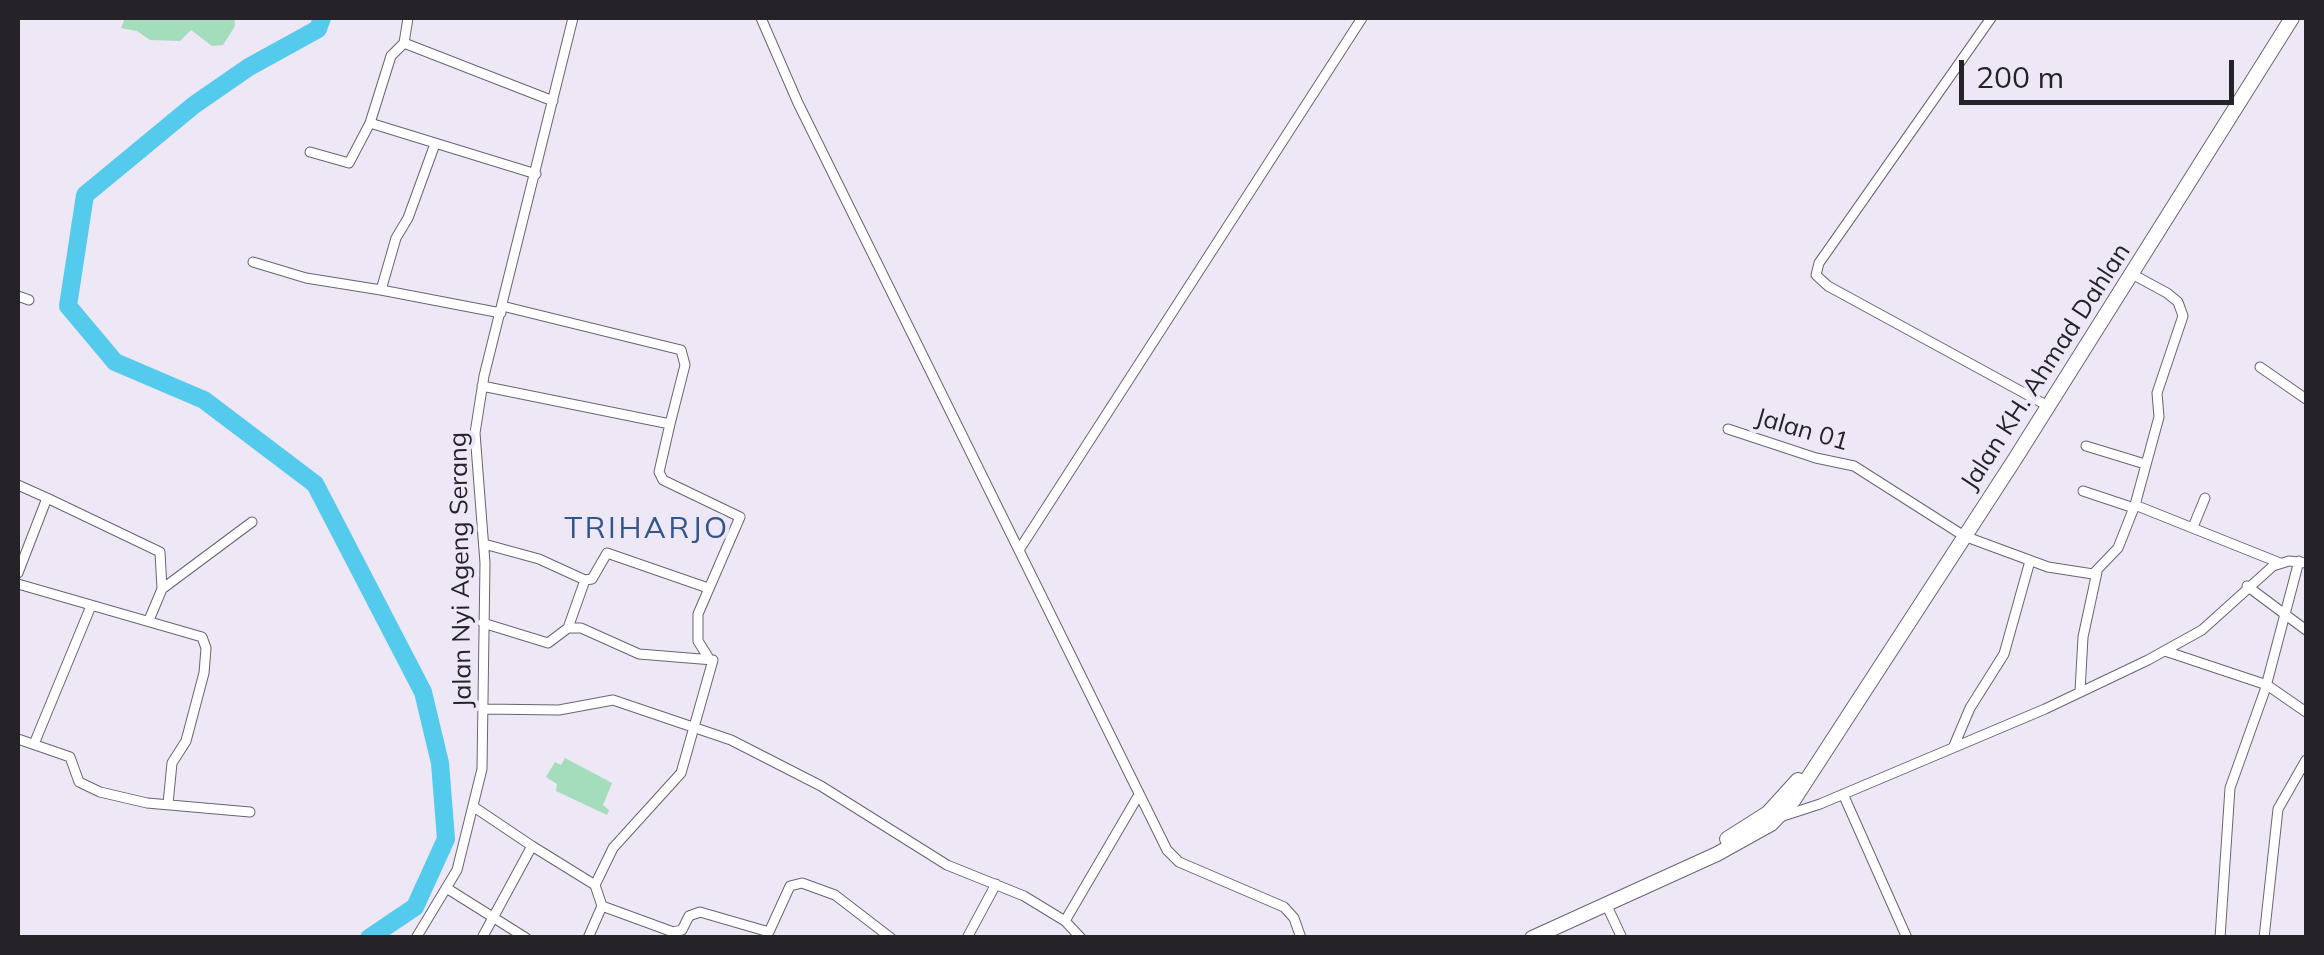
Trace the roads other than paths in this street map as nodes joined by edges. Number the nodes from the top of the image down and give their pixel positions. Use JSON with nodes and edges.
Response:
{"nodes":[{"id":1,"x":408,"y":18,"type":"edge"},
{"id":2,"x":572,"y":18,"type":"edge"},
{"id":3,"x":762,"y":18,"type":"edge"},
{"id":4,"x":1362,"y":18,"type":"edge"},
{"id":5,"x":1991,"y":18,"type":"edge"},
{"id":6,"x":2292,"y":18,"type":"edge"},
{"id":7,"x":404,"y":44,"type":"junction"},
{"id":8,"x":552,"y":102,"type":"junction"},
{"id":9,"x":370,"y":123,"type":"junction"},
{"id":10,"x":435,"y":144,"type":"junction"},
{"id":11,"x":310,"y":152,"type":"dead end"},
{"id":12,"x":536,"y":174,"type":"junction"},
{"id":13,"x":253,"y":262,"type":"dead end"},
{"id":14,"x":2132,"y":274,"type":"junction"},
{"id":15,"x":381,"y":290,"type":"junction"},
{"id":16,"x":18,"y":296,"type":"edge"},
{"id":17,"x":28,"y":300,"type":"dead end"},
{"id":18,"x":502,"y":310,"type":"junction"},
{"id":19,"x":2260,"y":367,"type":"dead end"},
{"id":20,"x":482,"y":386,"type":"junction"},
{"id":21,"x":2306,"y":399,"type":"edge"},
{"id":22,"x":2048,"y":406,"type":"junction"},
{"id":23,"x":670,"y":424,"type":"junction"},
{"id":24,"x":1728,"y":429,"type":"dead end"},
{"id":25,"x":2086,"y":446,"type":"dead end"},
{"id":26,"x":2146,"y":464,"type":"junction"},
{"id":27,"x":18,"y":485,"type":"edge"},
{"id":28,"x":2084,"y":491,"type":"dead end"},
{"id":29,"x":47,"y":498,"type":"junction"},
{"id":30,"x":2205,"y":498,"type":"dead end"},
{"id":31,"x":2134,"y":506,"type":"junction"},
{"id":32,"x":252,"y":522,"type":"dead end"},
{"id":33,"x":2193,"y":527,"type":"junction"},
{"id":34,"x":1964,"y":536,"type":"junction"},
{"id":35,"x":484,"y":544,"type":"junction"},
{"id":36,"x":1019,"y":550,"type":"junction"},
{"id":37,"x":2030,"y":561,"type":"junction"},
{"id":38,"x":2303,"y":562,"type":"edge"},
{"id":39,"x":2280,"y":563,"type":"junction"},
{"id":40,"x":2097,"y":572,"type":"junction"},
{"id":41,"x":18,"y":573,"type":"edge"},
{"id":42,"x":585,"y":580,"type":"junction"},
{"id":43,"x":18,"y":584,"type":"edge"},
{"id":44,"x":2246,"y":586,"type":"junction"},
{"id":45,"x":708,"y":588,"type":"junction"},
{"id":46,"x":162,"y":590,"type":"junction"},
{"id":47,"x":91,"y":606,"type":"junction"},
{"id":48,"x":2285,"y":617,"type":"junction"},
{"id":49,"x":149,"y":620,"type":"junction"},
{"id":50,"x":483,"y":623,"type":"junction"},
{"id":51,"x":568,"y":628,"type":"junction"},
{"id":52,"x":2306,"y":630,"type":"edge"},
{"id":53,"x":2165,"y":651,"type":"junction"},
{"id":54,"x":710,"y":658,"type":"junction"},
{"id":55,"x":2267,"y":684,"type":"junction"},
{"id":56,"x":2080,"y":691,"type":"junction"},
{"id":57,"x":484,"y":709,"type":"junction"},
{"id":58,"x":2306,"y":712,"type":"edge"},
{"id":59,"x":697,"y":728,"type":"junction"},
{"id":60,"x":18,"y":739,"type":"edge"},
{"id":61,"x":34,"y":744,"type":"junction"},
{"id":62,"x":1953,"y":748,"type":"junction"},
{"id":63,"x":2306,"y":760,"type":"edge"},
{"id":64,"x":1796,"y":789,"type":"junction"},
{"id":65,"x":1843,"y":794,"type":"junction"},
{"id":66,"x":1138,"y":798,"type":"junction"},
{"id":67,"x":168,"y":804,"type":"junction"},
{"id":68,"x":474,"y":807,"type":"junction"},
{"id":69,"x":1809,"y":808,"type":"junction"},
{"id":70,"x":250,"y":812,"type":"dead end"},
{"id":71,"x":1773,"y":815,"type":"junction"},
{"id":72,"x":532,"y":846,"type":"junction"},
{"id":73,"x":996,"y":884,"type":"junction"},
{"id":74,"x":595,"y":885,"type":"junction"},
{"id":75,"x":448,"y":889,"type":"junction"},
{"id":76,"x":602,"y":906,"type":"junction"},
{"id":77,"x":1607,"y":907,"type":"junction"},
{"id":78,"x":493,"y":917,"type":"junction"},
{"id":79,"x":1065,"y":921,"type":"junction"},
{"id":80,"x":416,"y":938,"type":"edge"},
{"id":81,"x":482,"y":938,"type":"edge"},
{"id":82,"x":526,"y":938,"type":"edge"},
{"id":83,"x":588,"y":938,"type":"edge"},
{"id":84,"x":891,"y":938,"type":"edge"},
{"id":85,"x":967,"y":938,"type":"edge"},
{"id":86,"x":1081,"y":938,"type":"edge"},
{"id":87,"x":1301,"y":938,"type":"edge"},
{"id":88,"x":1532,"y":938,"type":"edge"},
{"id":89,"x":1622,"y":938,"type":"edge"},
{"id":90,"x":1907,"y":938,"type":"edge"},
{"id":91,"x":2220,"y":938,"type":"edge"},
{"id":92,"x":2264,"y":938,"type":"edge"}],
"edges":[{"from":1,"to":7,"type":"street"},
{"from":2,"to":8,"type":"street","name":"Jalan Nyi Ageng Serang"},
{"from":3,"to":36,"type":"street"},
{"from":4,"to":36,"type":"street"},
{"from":5,"to":22,"type":"street"},
{"from":6,"to":14,"type":"highway","name":"Jalan KH. Ahmad Dahlan"},
{"from":7,"to":8,"type":"street"},
{"from":7,"to":9,"type":"street"},
{"from":8,"to":12,"type":"street","name":"Jalan Nyi Ageng Serang"},
{"from":9,"to":10,"type":"street"},
{"from":9,"to":11,"type":"street"},
{"from":10,"to":12,"type":"street"},
{"from":10,"to":15,"type":"street"},
{"from":12,"to":18,"type":"street","name":"Jalan Nyi Ageng Serang"},
{"from":13,"to":15,"type":"street"},
{"from":14,"to":22,"type":"highway","name":"Jalan KH. Ahmad Dahlan"},
{"from":14,"to":26,"type":"street"},
{"from":15,"to":18,"type":"street"},
{"from":16,"to":17,"type":"street"},
{"from":18,"to":20,"type":"street","name":"Jalan Nyi Ageng Serang"},
{"from":18,"to":23,"type":"street"},
{"from":19,"to":21,"type":"street"},
{"from":20,"to":23,"type":"street"},
{"from":20,"to":35,"type":"street","name":"Jalan Nyi Ageng Serang"},
{"from":22,"to":34,"type":"highway","name":"Jalan KH. Ahmad Dahlan"},
{"from":23,"to":45,"type":"street"},
{"from":24,"to":34,"type":"street","name":"Jalan 01"},
{"from":25,"to":26,"type":"street"},
{"from":26,"to":31,"type":"street"},
{"from":27,"to":29,"type":"street"},
{"from":28,"to":31,"type":"street"},
{"from":29,"to":41,"type":"street"},
{"from":29,"to":46,"type":"street"},
{"from":30,"to":33,"type":"street"},
{"from":31,"to":33,"type":"street"},
{"from":31,"to":40,"type":"street"},
{"from":32,"to":46,"type":"street"},
{"from":33,"to":39,"type":"street"},
{"from":34,"to":37,"type":"street","name":"Jalan 01"},
{"from":34,"to":64,"type":"highway","name":"Jalan KH. Ahmad Dahlan"},
{"from":35,"to":42,"type":"street"},
{"from":35,"to":50,"type":"street","name":"Jalan Nyi Ageng Serang"},
{"from":36,"to":66,"type":"street"},
{"from":37,"to":40,"type":"street","name":"Jalan 01"},
{"from":37,"to":62,"type":"street"},
{"from":38,"to":39,"type":"street"},
{"from":38,"to":48,"type":"street"},
{"from":39,"to":44,"type":"street"},
{"from":40,"to":56,"type":"street"},
{"from":42,"to":45,"type":"street"},
{"from":42,"to":51,"type":"street"},
{"from":43,"to":47,"type":"street"},
{"from":44,"to":48,"type":"street"},
{"from":44,"to":53,"type":"street"},
{"from":45,"to":54,"type":"street"},
{"from":46,"to":49,"type":"street"},
{"from":47,"to":49,"type":"street"},
{"from":47,"to":61,"type":"street"},
{"from":48,"to":52,"type":"street"},
{"from":48,"to":55,"type":"street"},
{"from":49,"to":67,"type":"street"},
{"from":50,"to":51,"type":"street"},
{"from":50,"to":57,"type":"street","name":"Jalan Nyi Ageng Serang"},
{"from":51,"to":54,"type":"street"},
{"from":53,"to":55,"type":"street"},
{"from":53,"to":56,"type":"street"},
{"from":54,"to":59,"type":"street"},
{"from":55,"to":58,"type":"street"},
{"from":55,"to":91,"type":"street"},
{"from":56,"to":62,"type":"street"},
{"from":57,"to":59,"type":"street"},
{"from":57,"to":68,"type":"street","name":"Jalan Nyi Ageng Serang"},
{"from":59,"to":73,"type":"street"},
{"from":59,"to":74,"type":"street"},
{"from":60,"to":61,"type":"street"},
{"from":61,"to":67,"type":"street"},
{"from":62,"to":65,"type":"street"},
{"from":63,"to":92,"type":"street"},
{"from":64,"to":69,"type":"highway"},
{"from":64,"to":71,"type":"highway","name":"Jalan KH. Ahmad Dahlan"},
{"from":65,"to":69,"type":"street"},
{"from":65,"to":90,"type":"street"},
{"from":66,"to":79,"type":"street"},
{"from":66,"to":87,"type":"street"},
{"from":67,"to":70,"type":"street"},
{"from":68,"to":72,"type":"street"},
{"from":68,"to":75,"type":"street","name":"Jalan Nyi Ageng Serang"},
{"from":69,"to":71,"type":"street"},
{"from":71,"to":77,"type":"highway","name":"Jalan KH. Ahmad Dahlan"},
{"from":72,"to":74,"type":"street"},
{"from":72,"to":78,"type":"street"},
{"from":73,"to":79,"type":"street"},
{"from":73,"to":85,"type":"street"},
{"from":74,"to":76,"type":"street"},
{"from":75,"to":78,"type":"street"},
{"from":75,"to":80,"type":"street","name":"Jalan Nyi Ageng Serang"},
{"from":76,"to":83,"type":"street"},
{"from":76,"to":84,"type":"street"},
{"from":77,"to":88,"type":"highway","name":"Jalan KH. Ahmad Dahlan"},
{"from":77,"to":89,"type":"street"},
{"from":78,"to":81,"type":"street"},
{"from":78,"to":82,"type":"street"},
{"from":79,"to":86,"type":"street"}]}
